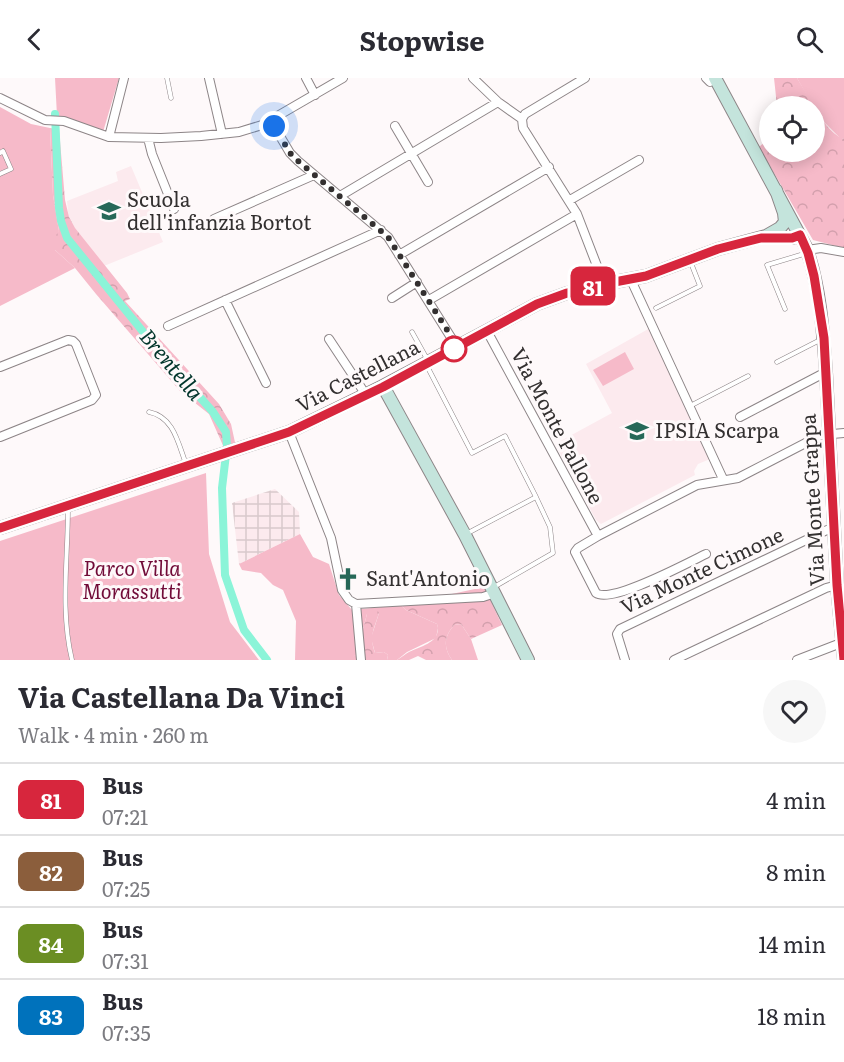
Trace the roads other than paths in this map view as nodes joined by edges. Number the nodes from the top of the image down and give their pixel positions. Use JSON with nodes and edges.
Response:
{"nodes":[{"id":1,"x":124,"y":78,"type":"edge"},
{"id":2,"x":167,"y":78,"type":"edge"},
{"id":3,"x":209,"y":78,"type":"edge"},
{"id":4,"x":306,"y":78,"type":"edge"},
{"id":5,"x":343,"y":78,"type":"edge"},
{"id":6,"x":473,"y":78,"type":"edge"},
{"id":7,"x":585,"y":78,"type":"edge"},
{"id":8,"x":710,"y":79,"type":"edge"},
{"id":9,"x":315,"y":95,"type":"junction"},
{"id":10,"x":0,"y":98,"type":"edge"},
{"id":11,"x":171,"y":98,"type":"dead end"},
{"id":12,"x":498,"y":102,"type":"junction"},
{"id":13,"x":522,"y":119,"type":"junction"},
{"id":14,"x":271,"y":121,"type":"junction"},
{"id":15,"x":395,"y":126,"type":"dead end"},
{"id":16,"x":222,"y":134,"type":"junction"},
{"id":17,"x":109,"y":137,"type":"junction"},
{"id":18,"x":148,"y":138,"type":"junction"},
{"id":19,"x":0,"y":153,"type":"edge"},
{"id":20,"x":410,"y":154,"type":"junction"},
{"id":21,"x":639,"y":160,"type":"dead end"},
{"id":22,"x":549,"y":167,"type":"junction"},
{"id":23,"x":0,"y":174,"type":"edge"},
{"id":24,"x":314,"y":175,"type":"junction"},
{"id":25,"x":428,"y":182,"type":"dead end"},
{"id":26,"x":776,"y":190,"type":"junction"},
{"id":27,"x":340,"y":196,"type":"junction"},
{"id":28,"x":570,"y":200,"type":"junction"},
{"id":29,"x":174,"y":209,"type":"dead end"},
{"id":30,"x":577,"y":214,"type":"junction"},
{"id":31,"x":214,"y":219,"type":"dead end"},
{"id":32,"x":381,"y":230,"type":"junction"},
{"id":33,"x":800,"y":235,"type":"junction"},
{"id":34,"x":761,"y":238,"type":"junction"},
{"id":35,"x":807,"y":251,"type":"junction"},
{"id":36,"x":844,"y":252,"type":"edge"},
{"id":37,"x":399,"y":255,"type":"junction"},
{"id":38,"x":689,"y":260,"type":"junction"},
{"id":39,"x":631,"y":280,"type":"junction"},
{"id":40,"x":417,"y":282,"type":"junction"},
{"id":41,"x":604,"y":284,"type":"junction"},
{"id":42,"x":392,"y":298,"type":"dead end"},
{"id":43,"x":225,"y":300,"type":"junction"},
{"id":44,"x":429,"y":300,"type":"junction"},
{"id":45,"x":656,"y":308,"type":"dead end"},
{"id":46,"x":785,"y":309,"type":"dead end"},
{"id":47,"x":168,"y":326,"type":"dead end"},
{"id":48,"x":488,"y":331,"type":"junction"},
{"id":49,"x":412,"y":332,"type":"dead end"},
{"id":50,"x":824,"y":338,"type":"junction"},
{"id":51,"x":328,"y":339,"type":"dead end"},
{"id":52,"x":458,"y":347,"type":"junction"},
{"id":53,"x":777,"y":362,"type":"dead end"},
{"id":54,"x":427,"y":363,"type":"junction"},
{"id":55,"x":0,"y":367,"type":"edge"},
{"id":56,"x":826,"y":372,"type":"junction"},
{"id":57,"x":747,"y":376,"type":"dead end"},
{"id":58,"x":266,"y":383,"type":"dead end"},
{"id":59,"x":383,"y":387,"type":"junction"},
{"id":60,"x":366,"y":395,"type":"junction"},
{"id":61,"x":690,"y":406,"type":"junction"},
{"id":62,"x":149,"y":412,"type":"dead end"},
{"id":63,"x":740,"y":417,"type":"dead end"},
{"id":64,"x":289,"y":432,"type":"junction"},
{"id":65,"x":844,"y":433,"type":"edge"},
{"id":66,"x":829,"y":434,"type":"junction"},
{"id":67,"x":0,"y":437,"type":"edge"},
{"id":68,"x":187,"y":467,"type":"junction"},
{"id":69,"x":723,"y":479,"type":"junction"},
{"id":70,"x":537,"y":497,"type":"junction"},
{"id":71,"x":68,"y":506,"type":"junction"},
{"id":72,"x":0,"y":528,"type":"edge"},
{"id":73,"x":835,"y":528,"type":"junction"},
{"id":74,"x":465,"y":535,"type":"junction"},
{"id":75,"x":598,"y":536,"type":"junction"},
{"id":76,"x":706,"y":554,"type":"dead end"},
{"id":77,"x":837,"y":585,"type":"junction"},
{"id":78,"x":494,"y":591,"type":"junction"},
{"id":79,"x":356,"y":604,"type":"junction"},
{"id":80,"x":841,"y":608,"type":"edge"},
{"id":81,"x":841,"y":643,"type":"junction"},
{"id":82,"x":72,"y":660,"type":"edge"},
{"id":83,"x":361,"y":660,"type":"edge"},
{"id":84,"x":528,"y":660,"type":"edge"},
{"id":85,"x":625,"y":660,"type":"edge"},
{"id":86,"x":674,"y":660,"type":"edge"},
{"id":87,"x":797,"y":660,"type":"edge"},
{"id":88,"x":844,"y":660,"type":"edge"}],
"edges":[{"from":1,"to":17,"type":"street"},
{"from":2,"to":11,"type":"lane"},
{"from":3,"to":16,"type":"street"},
{"from":4,"to":9,"type":"street"},
{"from":5,"to":9,"type":"street"},
{"from":6,"to":12,"type":"street"},
{"from":7,"to":13,"type":"street"},
{"from":8,"to":26,"type":"main road"},
{"from":9,"to":14,"type":"street"},
{"from":10,"to":17,"type":"street"},
{"from":12,"to":13,"type":"street"},
{"from":12,"to":20,"type":"street"},
{"from":13,"to":22,"type":"street"},
{"from":14,"to":16,"type":"street"},
{"from":14,"to":24,"type":"street"},
{"from":15,"to":20,"type":"street"},
{"from":16,"to":18,"type":"street"},
{"from":17,"to":18,"type":"street"},
{"from":18,"to":29,"type":"street"},
{"from":19,"to":23,"type":"lane"},
{"from":20,"to":25,"type":"street"},
{"from":20,"to":27,"type":"street"},
{"from":21,"to":28,"type":"street"},
{"from":22,"to":28,"type":"street"},
{"from":22,"to":37,"type":"street"},
{"from":24,"to":27,"type":"street"},
{"from":24,"to":31,"type":"street"},
{"from":26,"to":33,"type":"main road","name":"Via Monte Grappa"},
{"from":26,"to":34,"type":"main road","name":"Via Castellana"},
{"from":27,"to":32,"type":"street"},
{"from":28,"to":30,"type":"street"},
{"from":30,"to":41,"type":"street"},
{"from":30,"to":44,"type":"street"},
{"from":32,"to":37,"type":"street"},
{"from":32,"to":43,"type":"street"},
{"from":33,"to":34,"type":"main road","name":"Via Castellana"},
{"from":33,"to":35,"type":"main road","name":"Via Monte Grappa"},
{"from":34,"to":38,"type":"main road","name":"Via Castellana"},
{"from":35,"to":36,"type":"street"},
{"from":35,"to":46,"type":"lane"},
{"from":35,"to":50,"type":"main road","name":"Via Monte Grappa"},
{"from":37,"to":40,"type":"street"},
{"from":38,"to":39,"type":"main road","name":"Via Castellana"},
{"from":38,"to":45,"type":"lane"},
{"from":39,"to":41,"type":"main road","name":"Via Castellana"},
{"from":39,"to":61,"type":"street"},
{"from":40,"to":42,"type":"street"},
{"from":40,"to":44,"type":"street"},
{"from":41,"to":48,"type":"main road","name":"Via Castellana"},
{"from":43,"to":47,"type":"street"},
{"from":43,"to":58,"type":"street"},
{"from":44,"to":52,"type":"street"},
{"from":48,"to":52,"type":"main road","name":"Via Castellana"},
{"from":48,"to":75,"type":"street","name":"Via Monte Pallone"},
{"from":49,"to":54,"type":"lane"},
{"from":50,"to":53,"type":"lane"},
{"from":50,"to":56,"type":"main road","name":"Via Monte Grappa"},
{"from":51,"to":60,"type":"street"},
{"from":52,"to":54,"type":"main road","name":"Via Castellana"},
{"from":54,"to":59,"type":"main road","name":"Via Castellana"},
{"from":54,"to":70,"type":"lane"},
{"from":55,"to":67,"type":"street"},
{"from":56,"to":63,"type":"street"},
{"from":56,"to":66,"type":"main road","name":"Via Monte Grappa"},
{"from":57,"to":61,"type":"lane"},
{"from":59,"to":60,"type":"main road","name":"Via Castellana"},
{"from":59,"to":74,"type":"main road"},
{"from":60,"to":64,"type":"main road","name":"Via Castellana"},
{"from":61,"to":69,"type":"street"},
{"from":62,"to":68,"type":"lane"},
{"from":64,"to":68,"type":"main road","name":"Via Castellana"},
{"from":64,"to":79,"type":"street"},
{"from":65,"to":66,"type":"street"},
{"from":66,"to":69,"type":"street"},
{"from":66,"to":73,"type":"main road","name":"Via Monte Grappa"},
{"from":68,"to":71,"type":"main road","name":"Via Castellana"},
{"from":69,"to":75,"type":"street"},
{"from":70,"to":74,"type":"lane"},
{"from":70,"to":78,"type":"lane"},
{"from":71,"to":72,"type":"main road","name":"Via Castellana"},
{"from":71,"to":82,"type":"lane"},
{"from":73,"to":77,"type":"main road","name":"Via Monte Grappa"},
{"from":73,"to":85,"type":"street","name":"Via Monte Cimone"},
{"from":74,"to":78,"type":"main road"},
{"from":75,"to":76,"type":"street"},
{"from":77,"to":80,"type":"main road","name":"Via Monte Grappa"},
{"from":77,"to":86,"type":"street"},
{"from":78,"to":79,"type":"street"},
{"from":78,"to":84,"type":"main road"},
{"from":79,"to":83,"type":"street"},
{"from":80,"to":81,"type":"main road","name":"Via Monte Grappa"},
{"from":81,"to":87,"type":"street"},
{"from":81,"to":88,"type":"main road","name":"Via Monte Grappa"}]}
